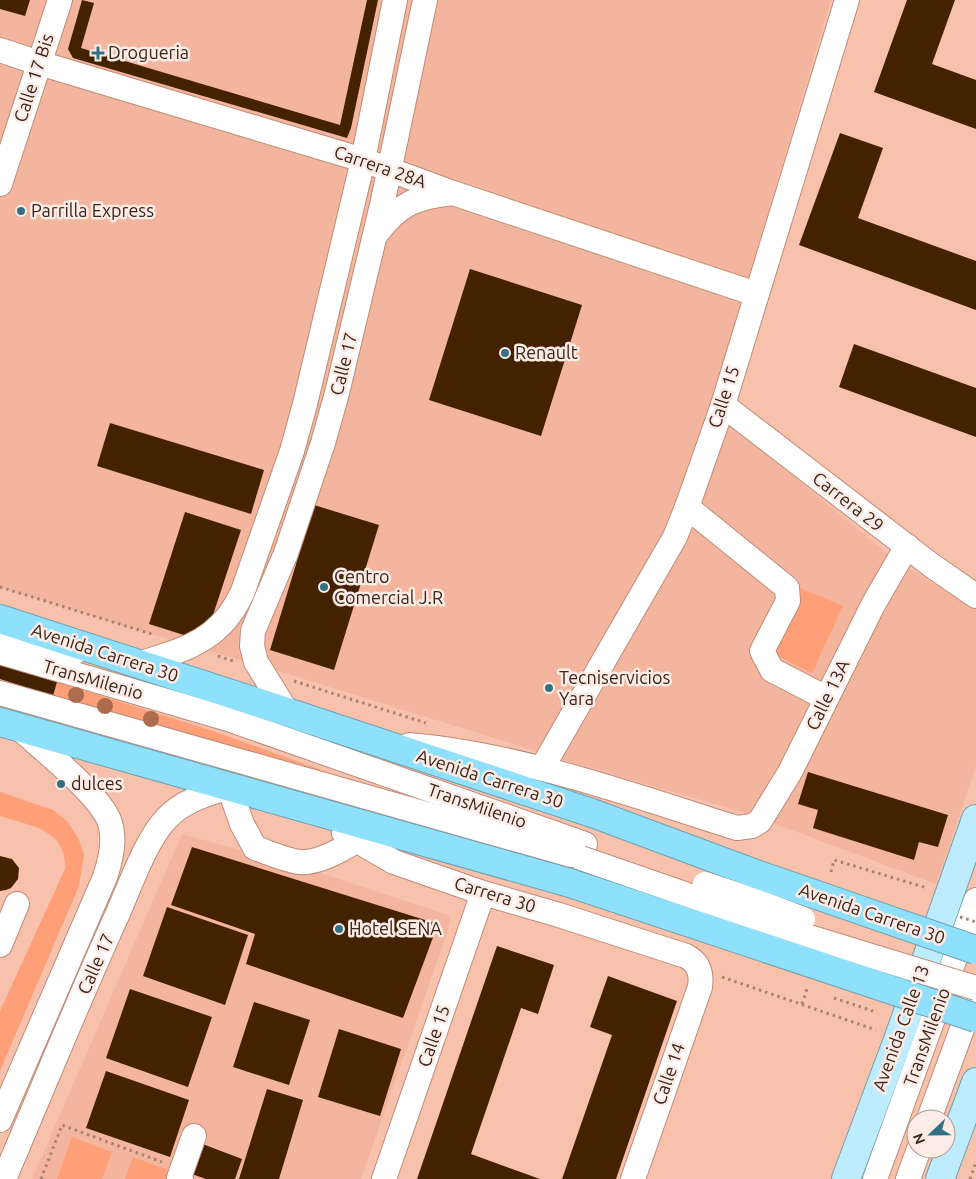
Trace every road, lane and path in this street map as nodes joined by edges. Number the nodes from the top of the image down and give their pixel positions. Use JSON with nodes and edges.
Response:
{"nodes":[{"id":1,"x":60,"y":0,"type":"edge"},
{"id":2,"x":395,"y":0,"type":"edge"},
{"id":3,"x":425,"y":0,"type":"edge"},
{"id":4,"x":847,"y":0,"type":"edge"},
{"id":5,"x":0,"y":50,"type":"edge"},
{"id":6,"x":39,"y":63,"type":"junction"},
{"id":7,"x":364,"y":160,"type":"junction"},
{"id":8,"x":390,"y":169,"type":"junction"},
{"id":9,"x":0,"y":184,"type":"edge"},
{"id":10,"x":454,"y":193,"type":"junction"},
{"id":11,"x":376,"y":234,"type":"junction"},
{"id":12,"x":756,"y":294,"type":"junction"},
{"id":13,"x":722,"y":405,"type":"junction"},
{"id":14,"x":687,"y":507,"type":"junction"},
{"id":15,"x":907,"y":546,"type":"junction"},
{"id":16,"x":0,"y":587,"type":"edge"},
{"id":17,"x":976,"y":596,"type":"edge"},
{"id":18,"x":0,"y":619,"type":"edge"},
{"id":19,"x":155,"y":635,"type":"dead end"},
{"id":20,"x":0,"y":640,"type":"edge"},
{"id":21,"x":189,"y":646,"type":"junction"},
{"id":22,"x":0,"y":652,"type":"edge"},
{"id":23,"x":139,"y":664,"type":"junction"},
{"id":24,"x":261,"y":670,"type":"junction"},
{"id":25,"x":0,"y":693,"type":"edge"},
{"id":26,"x":826,"y":698,"type":"junction"},
{"id":27,"x":0,"y":706,"type":"edge"},
{"id":28,"x":286,"y":712,"type":"junction"},
{"id":29,"x":9,"y":725,"type":"edge"},
{"id":30,"x":431,"y":725,"type":"dead end"},
{"id":31,"x":381,"y":743,"type":"junction"},
{"id":32,"x":112,"y":754,"type":"junction"},
{"id":33,"x":542,"y":768,"type":"junction"},
{"id":34,"x":229,"y":787,"type":"junction"},
{"id":35,"x":976,"y":819,"type":"edge"},
{"id":36,"x":366,"y":834,"type":"junction"},
{"id":37,"x":583,"y":851,"type":"junction"},
{"id":38,"x":830,"y":872,"type":"dead end"},
{"id":39,"x":483,"y":892,"type":"junction"},
{"id":40,"x":949,"y":895,"type":"junction"},
{"id":41,"x":976,"y":900,"type":"edge"},
{"id":42,"x":17,"y":904,"type":"dead end"},
{"id":43,"x":0,"y":945,"type":"edge"},
{"id":44,"x":976,"y":950,"type":"edge"},
{"id":45,"x":700,"y":969,"type":"junction"},
{"id":46,"x":976,"y":973,"type":"edge"},
{"id":47,"x":807,"y":989,"type":"dead end"},
{"id":48,"x":976,"y":989,"type":"edge"},
{"id":49,"x":802,"y":1004,"type":"junction"},
{"id":50,"x":976,"y":1018,"type":"edge"},
{"id":51,"x":898,"y":1037,"type":"junction"},
{"id":52,"x":976,"y":1082,"type":"edge"},
{"id":53,"x":934,"y":1109,"type":"edge"},
{"id":54,"x":0,"y":1120,"type":"edge"},
{"id":55,"x":194,"y":1136,"type":"dead end"},
{"id":56,"x":915,"y":1159,"type":"edge"},
{"id":57,"x":976,"y":1162,"type":"edge"},
{"id":58,"x":181,"y":1174,"type":"edge"},
{"id":59,"x":4,"y":1179,"type":"edge"},
{"id":60,"x":41,"y":1179,"type":"edge"},
{"id":61,"x":384,"y":1179,"type":"edge"},
{"id":62,"x":633,"y":1179,"type":"edge"},
{"id":63,"x":846,"y":1179,"type":"edge"},
{"id":64,"x":875,"y":1179,"type":"edge"},
{"id":65,"x":908,"y":1179,"type":"edge"},
{"id":66,"x":940,"y":1179,"type":"edge"},
{"id":67,"x":970,"y":1179,"type":"edge"}],
"edges":[{"from":1,"to":6,"type":"street","name":"Calle 17 Bis"},
{"from":2,"to":7,"type":"street","name":"Calle 17"},
{"from":3,"to":8,"type":"street","name":"Calle 17"},
{"from":4,"to":12,"type":"street","name":"Calle 15"},
{"from":5,"to":6,"type":"street","name":"Carrera 28A"},
{"from":6,"to":7,"type":"street","name":"Carrera 28A"},
{"from":6,"to":9,"type":"street","name":"Calle 17 Bis"},
{"from":7,"to":8,"type":"street","name":"Carrera 28A"},
{"from":7,"to":21,"type":"street","name":"Calle 17"},
{"from":8,"to":10,"type":"street","name":"Carrera 28A"},
{"from":8,"to":11,"type":"street","name":"Calle 17"},
{"from":10,"to":11,"type":"street"},
{"from":10,"to":12,"type":"street","name":"Carrera 28A"},
{"from":11,"to":24,"type":"street","name":"Calle 17"},
{"from":12,"to":13,"type":"street","name":"Calle 15"},
{"from":13,"to":14,"type":"street","name":"Calle 15"},
{"from":13,"to":15,"type":"street","name":"Carrera 29"},
{"from":14,"to":26,"type":"street"},
{"from":14,"to":33,"type":"street","name":"Calle 15"},
{"from":15,"to":17,"type":"street","name":"Carrera 29"},
{"from":15,"to":26,"type":"street","name":"Calle 13A"},
{"from":16,"to":19,"type":"path"},
{"from":18,"to":23,"type":"highway","name":"Avenida Carrera 30"},
{"from":20,"to":23,"type":"street","name":"TransMilenio"},
{"from":21,"to":23,"type":"street","name":"Calle 17"},
{"from":21,"to":24,"type":"path"},
{"from":22,"to":37,"type":"street","name":"TransMilenio"},
{"from":23,"to":28,"type":"highway","name":"Avenida Carrera 30"},
{"from":24,"to":28,"type":"street","name":"Calle 17"},
{"from":24,"to":30,"type":"path"},
{"from":25,"to":37,"type":"street","name":"TransMilenio"},
{"from":26,"to":33,"type":"street","name":"Calle 13A"},
{"from":27,"to":32,"type":"street"},
{"from":28,"to":31,"type":"highway","name":"Avenida Carrera 30"},
{"from":29,"to":32,"type":"highway"},
{"from":29,"to":54,"type":"street","name":"Calle 17"},
{"from":31,"to":33,"type":"street"},
{"from":31,"to":44,"type":"highway","name":"Avenida Carrera 30","bridge":true},
{"from":32,"to":34,"type":"highway"},
{"from":34,"to":36,"type":"highway"},
{"from":34,"to":36,"type":"street"},
{"from":34,"to":59,"type":"street","name":"Calle 17"},
{"from":35,"to":40,"type":"main road","name":"Avenida Calle 13"},
{"from":36,"to":39,"type":"street","name":"Carrera 30"},
{"from":36,"to":50,"type":"highway","bridge":true},
{"from":37,"to":46,"type":"street","name":"TransMilenio","bridge":true},
{"from":37,"to":48,"type":"street","name":"TransMilenio","bridge":true},
{"from":38,"to":40,"type":"path"},
{"from":39,"to":45,"type":"street","name":"Carrera 30"},
{"from":39,"to":61,"type":"street","name":"Calle 15"},
{"from":40,"to":51,"type":"main road","name":"Avenida Calle 13"},
{"from":41,"to":64,"type":"street","name":"TransMilenio"},
{"from":42,"to":43,"type":"street"},
{"from":45,"to":49,"type":"path"},
{"from":45,"to":62,"type":"street","name":"Calle 14"},
{"from":47,"to":49,"type":"path"},
{"from":48,"to":53,"type":"street","name":"TransMilenio"},
{"from":49,"to":51,"type":"path"},
{"from":51,"to":63,"type":"main road","name":"Avenida Calle 13"},
{"from":52,"to":66,"type":"main road"},
{"from":55,"to":58,"type":"street"},
{"from":56,"to":65,"type":"street"},
{"from":57,"to":67,"type":"path"},
{"from":58,"to":60,"type":"path"}]}
